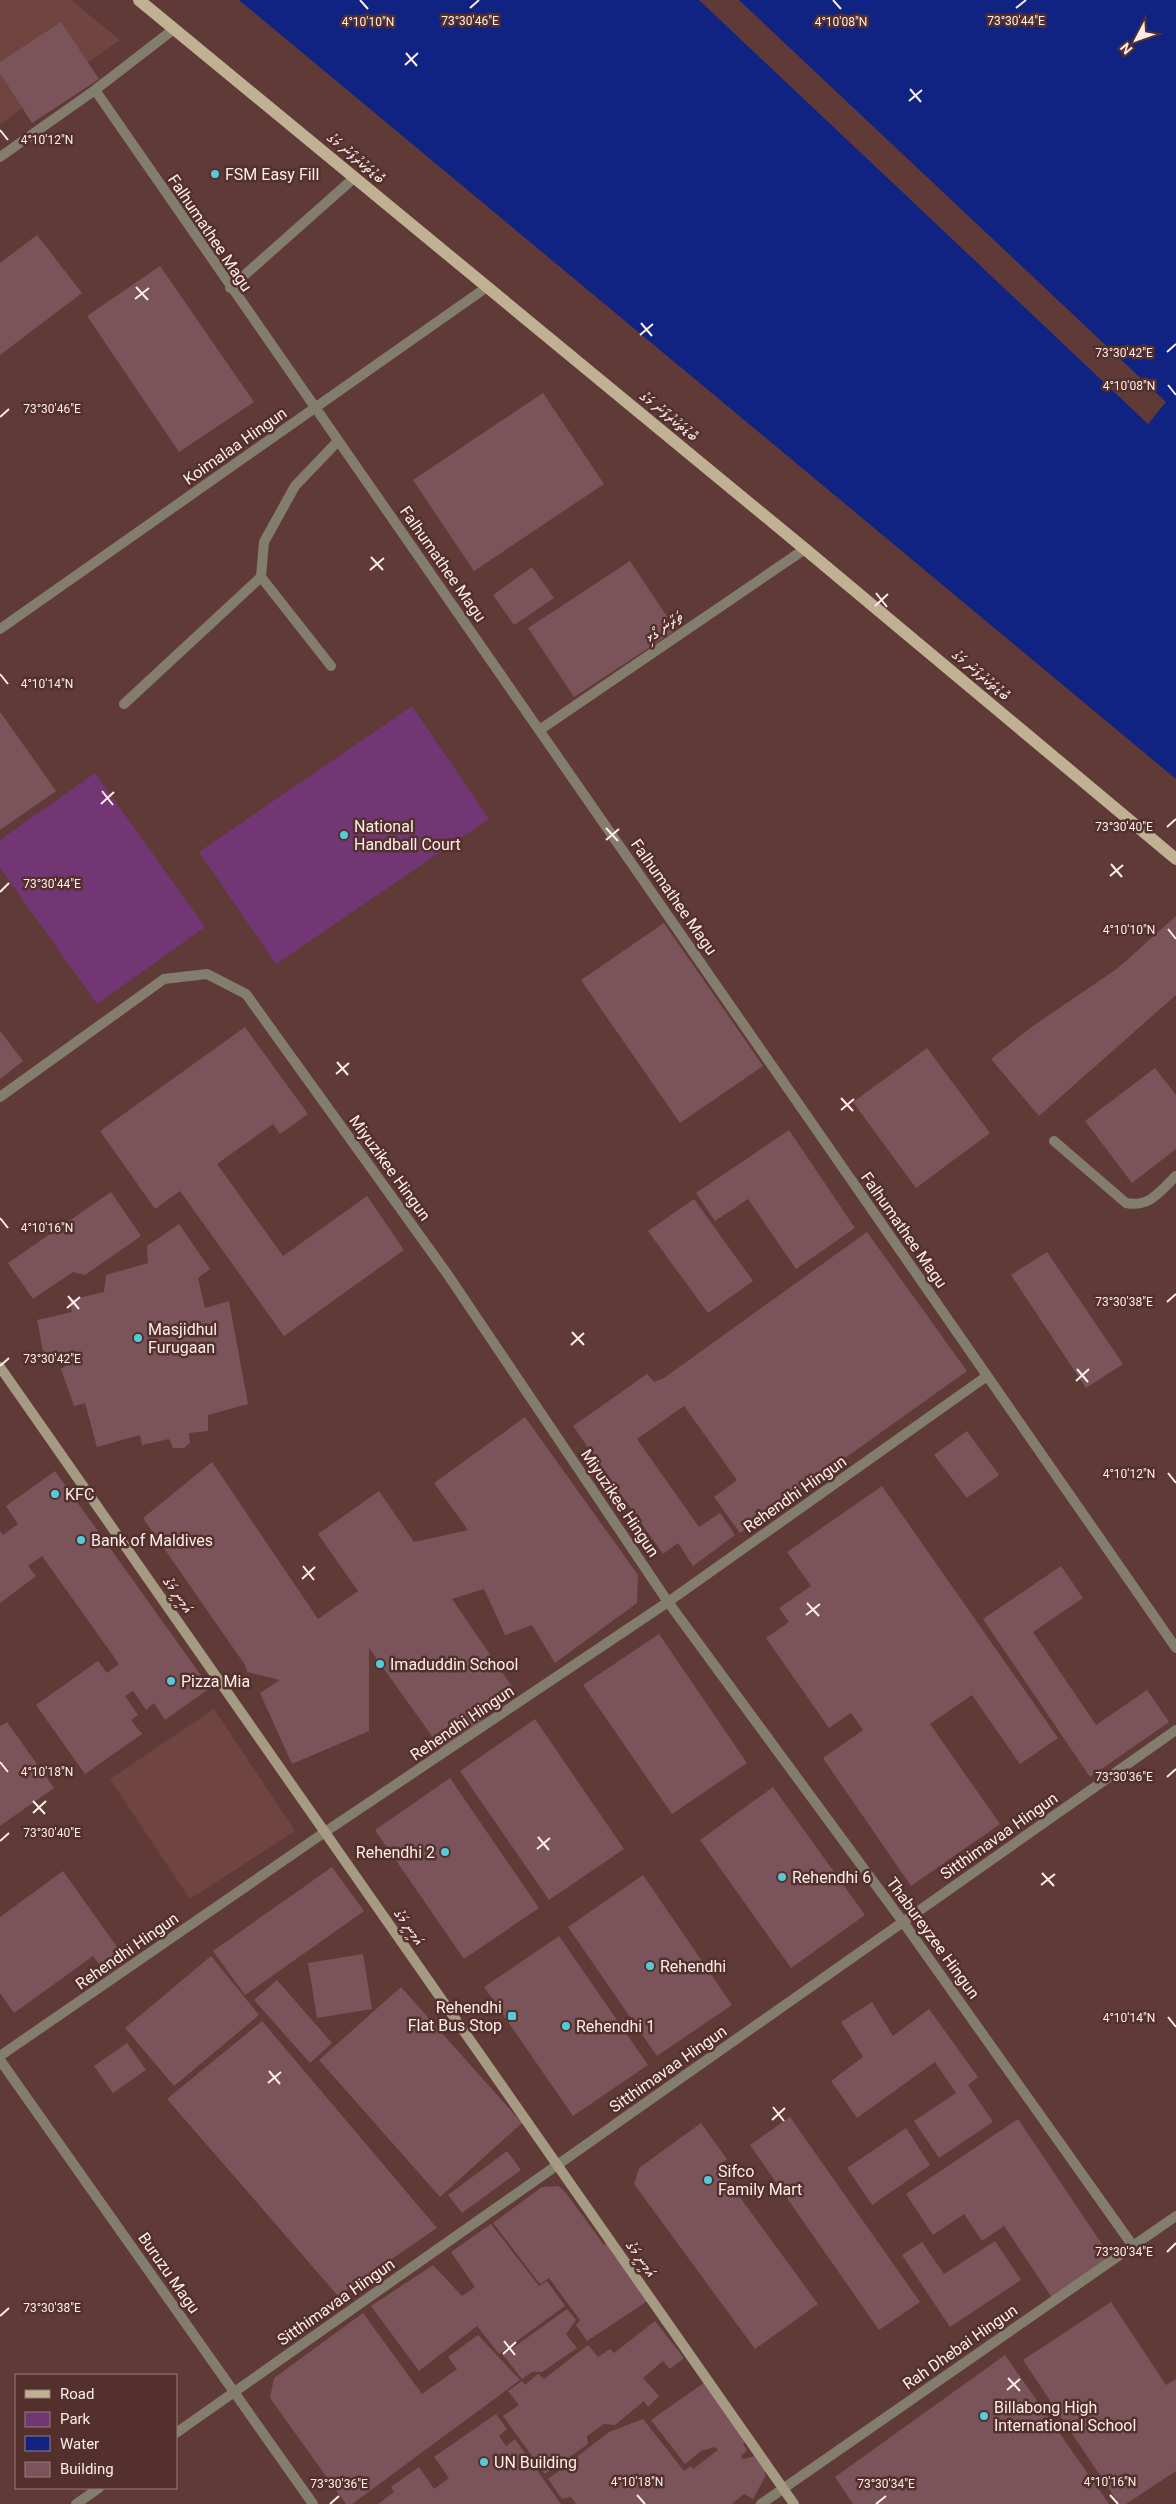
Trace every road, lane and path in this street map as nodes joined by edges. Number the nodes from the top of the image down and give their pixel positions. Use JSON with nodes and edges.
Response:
{"nodes":[{"id":1,"x":139,"y":0,"type":"edge"},
{"id":2,"x":174,"y":29,"type":"junction"},
{"id":3,"x":94,"y":90,"type":"junction"},
{"id":4,"x":0,"y":157,"type":"edge"},
{"id":5,"x":354,"y":178,"type":"junction"},
{"id":6,"x":487,"y":287,"type":"junction"},
{"id":7,"x":230,"y":288,"type":"junction"},
{"id":8,"x":314,"y":408,"type":"junction"},
{"id":9,"x":338,"y":441,"type":"junction"},
{"id":10,"x":805,"y":549,"type":"junction"},
{"id":11,"x":261,"y":577,"type":"junction"},
{"id":12,"x":0,"y":629,"type":"edge"},
{"id":13,"x":331,"y":666,"type":"dead end"},
{"id":14,"x":124,"y":704,"type":"dead end"},
{"id":15,"x":541,"y":730,"type":"junction"},
{"id":16,"x":1176,"y":859,"type":"edge"},
{"id":17,"x":0,"y":1097,"type":"edge"},
{"id":18,"x":1054,"y":1141,"type":"dead end"},
{"id":19,"x":1176,"y":1176,"type":"edge"},
{"id":20,"x":0,"y":1367,"type":"edge"},
{"id":21,"x":987,"y":1376,"type":"junction"},
{"id":22,"x":668,"y":1602,"type":"junction"},
{"id":23,"x":1176,"y":1648,"type":"edge"},
{"id":24,"x":1176,"y":1730,"type":"edge"},
{"id":25,"x":325,"y":1832,"type":"junction"},
{"id":26,"x":903,"y":1922,"type":"junction"},
{"id":27,"x":0,"y":2058,"type":"edge"},
{"id":28,"x":558,"y":2165,"type":"junction"},
{"id":29,"x":1176,"y":2216,"type":"edge"},
{"id":30,"x":1133,"y":2246,"type":"junction"},
{"id":31,"x":234,"y":2392,"type":"junction"},
{"id":32,"x":178,"y":2432,"type":"edge"},
{"id":33,"x":783,"y":2488,"type":"junction"},
{"id":34,"x":98,"y":2489,"type":"edge"},
{"id":35,"x":76,"y":2504,"type":"edge"},
{"id":36,"x":313,"y":2504,"type":"edge"},
{"id":37,"x":761,"y":2504,"type":"edge"},
{"id":38,"x":794,"y":2504,"type":"edge"}],
"edges":[{"from":1,"to":2,"type":"main road","name":"ބޮޑުތަކުރުފާނު މަގު"},
{"from":2,"to":3,"type":"street"},
{"from":2,"to":5,"type":"main road","name":"ބޮޑުތަކުރުފާނު މަގު"},
{"from":3,"to":4,"type":"street"},
{"from":3,"to":7,"type":"street","name":"Falhumathee Magu"},
{"from":5,"to":6,"type":"main road","name":"ބޮޑުތަކުރުފާނު މަގު"},
{"from":5,"to":7,"type":"street"},
{"from":6,"to":8,"type":"street","name":"Koimalaa Hingun"},
{"from":6,"to":10,"type":"main road","name":"ބޮޑުތަކުރުފާނު މަގު"},
{"from":7,"to":8,"type":"street","name":"Falhumathee Magu"},
{"from":8,"to":9,"type":"street","name":"Falhumathee Magu"},
{"from":8,"to":12,"type":"street","name":"Koimalaa Hingun"},
{"from":9,"to":11,"type":"street"},
{"from":9,"to":15,"type":"street","name":"Falhumathee Magu"},
{"from":10,"to":15,"type":"street","name":"ތަރާނަ ގޯޅި"},
{"from":10,"to":16,"type":"main road","name":"ބޮޑުތަކުރުފާނު މަގު"},
{"from":11,"to":13,"type":"street"},
{"from":11,"to":14,"type":"street"},
{"from":15,"to":21,"type":"street","name":"Falhumathee Magu"},
{"from":17,"to":22,"type":"street","name":"Miyuzikee Hingun"},
{"from":18,"to":19,"type":"street"},
{"from":20,"to":25,"type":"street","name":"އަމީނީ މަގު"},
{"from":21,"to":22,"type":"street","name":"Rehendhi Hingun"},
{"from":21,"to":23,"type":"street","name":"Falhumathee Magu"},
{"from":22,"to":25,"type":"street","name":"Rehendhi Hingun"},
{"from":22,"to":26,"type":"street","name":"Thabureyzee Hingun"},
{"from":24,"to":26,"type":"street","name":"Sitthimavaa Hingun"},
{"from":25,"to":27,"type":"street","name":"Rehendhi Hingun"},
{"from":25,"to":28,"type":"street","name":"އަމީނީ މަގު"},
{"from":26,"to":28,"type":"street","name":"Sitthimavaa Hingun"},
{"from":26,"to":30,"type":"street","name":"Thabureyzee Hingun"},
{"from":27,"to":31,"type":"street","name":"Buruzu Magu"},
{"from":28,"to":31,"type":"street","name":"Sitthimavaa Hingun"},
{"from":28,"to":33,"type":"street","name":"އަމީނީ މަގު"},
{"from":29,"to":30,"type":"street","name":"Rah Dhebai Hingun"},
{"from":30,"to":33,"type":"street","name":"Rah Dhebai Hingun"},
{"from":31,"to":32,"type":"street","name":"Sitthimavaa Hingun"},
{"from":31,"to":36,"type":"street","name":"Buruzu Magu"},
{"from":33,"to":37,"type":"street","name":"Rah Dhebai Hingun"},
{"from":33,"to":38,"type":"street","name":"އަމީނީ މަގު"},
{"from":34,"to":35,"type":"street"}]}
